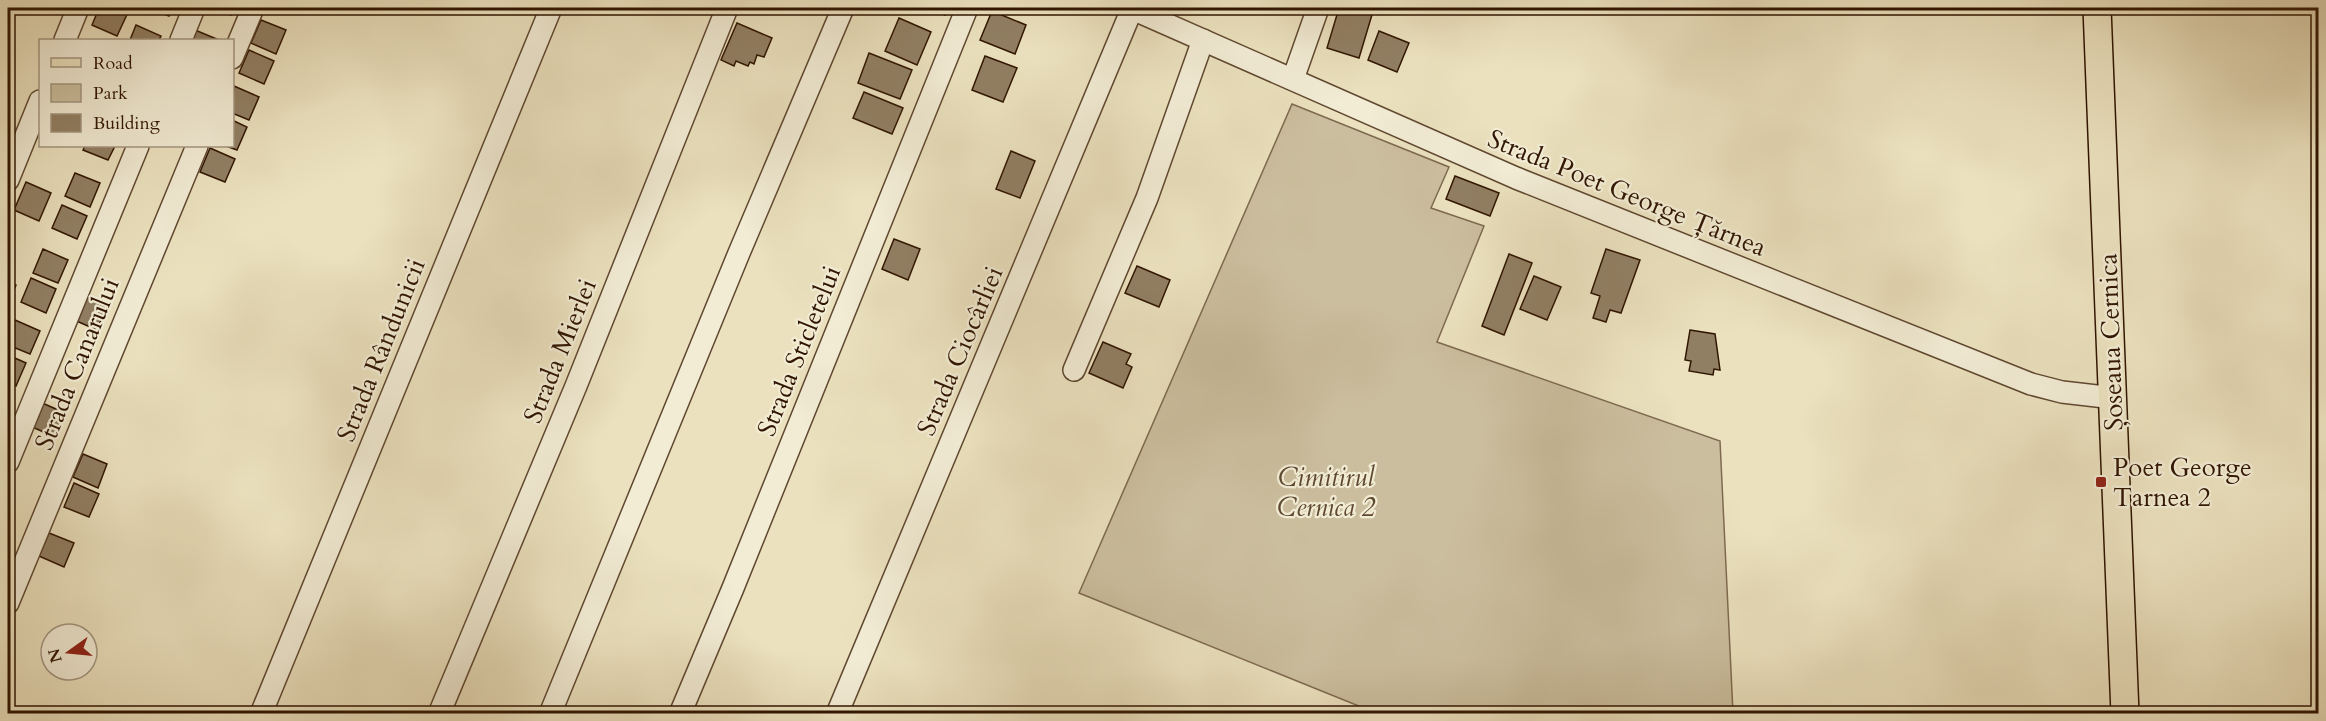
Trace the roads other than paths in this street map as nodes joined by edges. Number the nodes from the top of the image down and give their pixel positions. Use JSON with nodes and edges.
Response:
{"nodes":[{"id":1,"x":78,"y":8,"type":"edge"},
{"id":2,"x":194,"y":8,"type":"edge"},
{"id":3,"x":253,"y":8,"type":"edge"},
{"id":4,"x":551,"y":8,"type":"edge"},
{"id":5,"x":727,"y":8,"type":"edge"},
{"id":6,"x":843,"y":8,"type":"edge"},
{"id":7,"x":967,"y":8,"type":"edge"},
{"id":8,"x":1131,"y":8,"type":"edge"},
{"id":9,"x":1318,"y":8,"type":"edge"},
{"id":10,"x":2097,"y":8,"type":"edge"},
{"id":11,"x":64,"y":39,"type":"edge"},
{"id":12,"x":181,"y":39,"type":"edge"},
{"id":13,"x":1203,"y":40,"type":"junction"},
{"id":14,"x":234,"y":53,"type":"edge"},
{"id":15,"x":1293,"y":79,"type":"junction"},
{"id":16,"x":39,"y":102,"type":"edge"},
{"id":17,"x":138,"y":147,"type":"edge"},
{"id":18,"x":197,"y":147,"type":"edge"},
{"id":19,"x":8,"y":180,"type":"edge"},
{"id":20,"x":1074,"y":370,"type":"dead end"},
{"id":21,"x":2114,"y":398,"type":"junction"},
{"id":22,"x":8,"y":462,"type":"edge"},
{"id":23,"x":8,"y":603,"type":"edge"},
{"id":24,"x":261,"y":714,"type":"edge"},
{"id":25,"x":439,"y":714,"type":"edge"},
{"id":26,"x":550,"y":714,"type":"edge"},
{"id":27,"x":680,"y":714,"type":"edge"},
{"id":28,"x":837,"y":714,"type":"edge"},
{"id":29,"x":2125,"y":714,"type":"edge"}],
"edges":[{"from":1,"to":11,"type":"street"},
{"from":2,"to":12,"type":"street"},
{"from":3,"to":14,"type":"street"},
{"from":4,"to":24,"type":"street","name":"Strada Rândunicii"},
{"from":5,"to":25,"type":"street","name":"Strada Mierlei"},
{"from":6,"to":26,"type":"street"},
{"from":7,"to":27,"type":"street","name":"Strada Sticletelui"},
{"from":8,"to":13,"type":"street","name":"Strada Poet George Țărnea"},
{"from":8,"to":28,"type":"street","name":"Strada Ciocârliei"},
{"from":9,"to":15,"type":"street"},
{"from":10,"to":21,"type":"main road","name":"Șoseaua Cernica"},
{"from":13,"to":15,"type":"street","name":"Strada Poet George Țărnea"},
{"from":13,"to":20,"type":"street"},
{"from":15,"to":21,"type":"street","name":"Strada Poet George Țărnea"},
{"from":16,"to":19,"type":"street"},
{"from":17,"to":22,"type":"street"},
{"from":18,"to":23,"type":"street","name":"Strada Canarului"},
{"from":21,"to":29,"type":"main road","name":"Șoseaua Cernica"}]}
